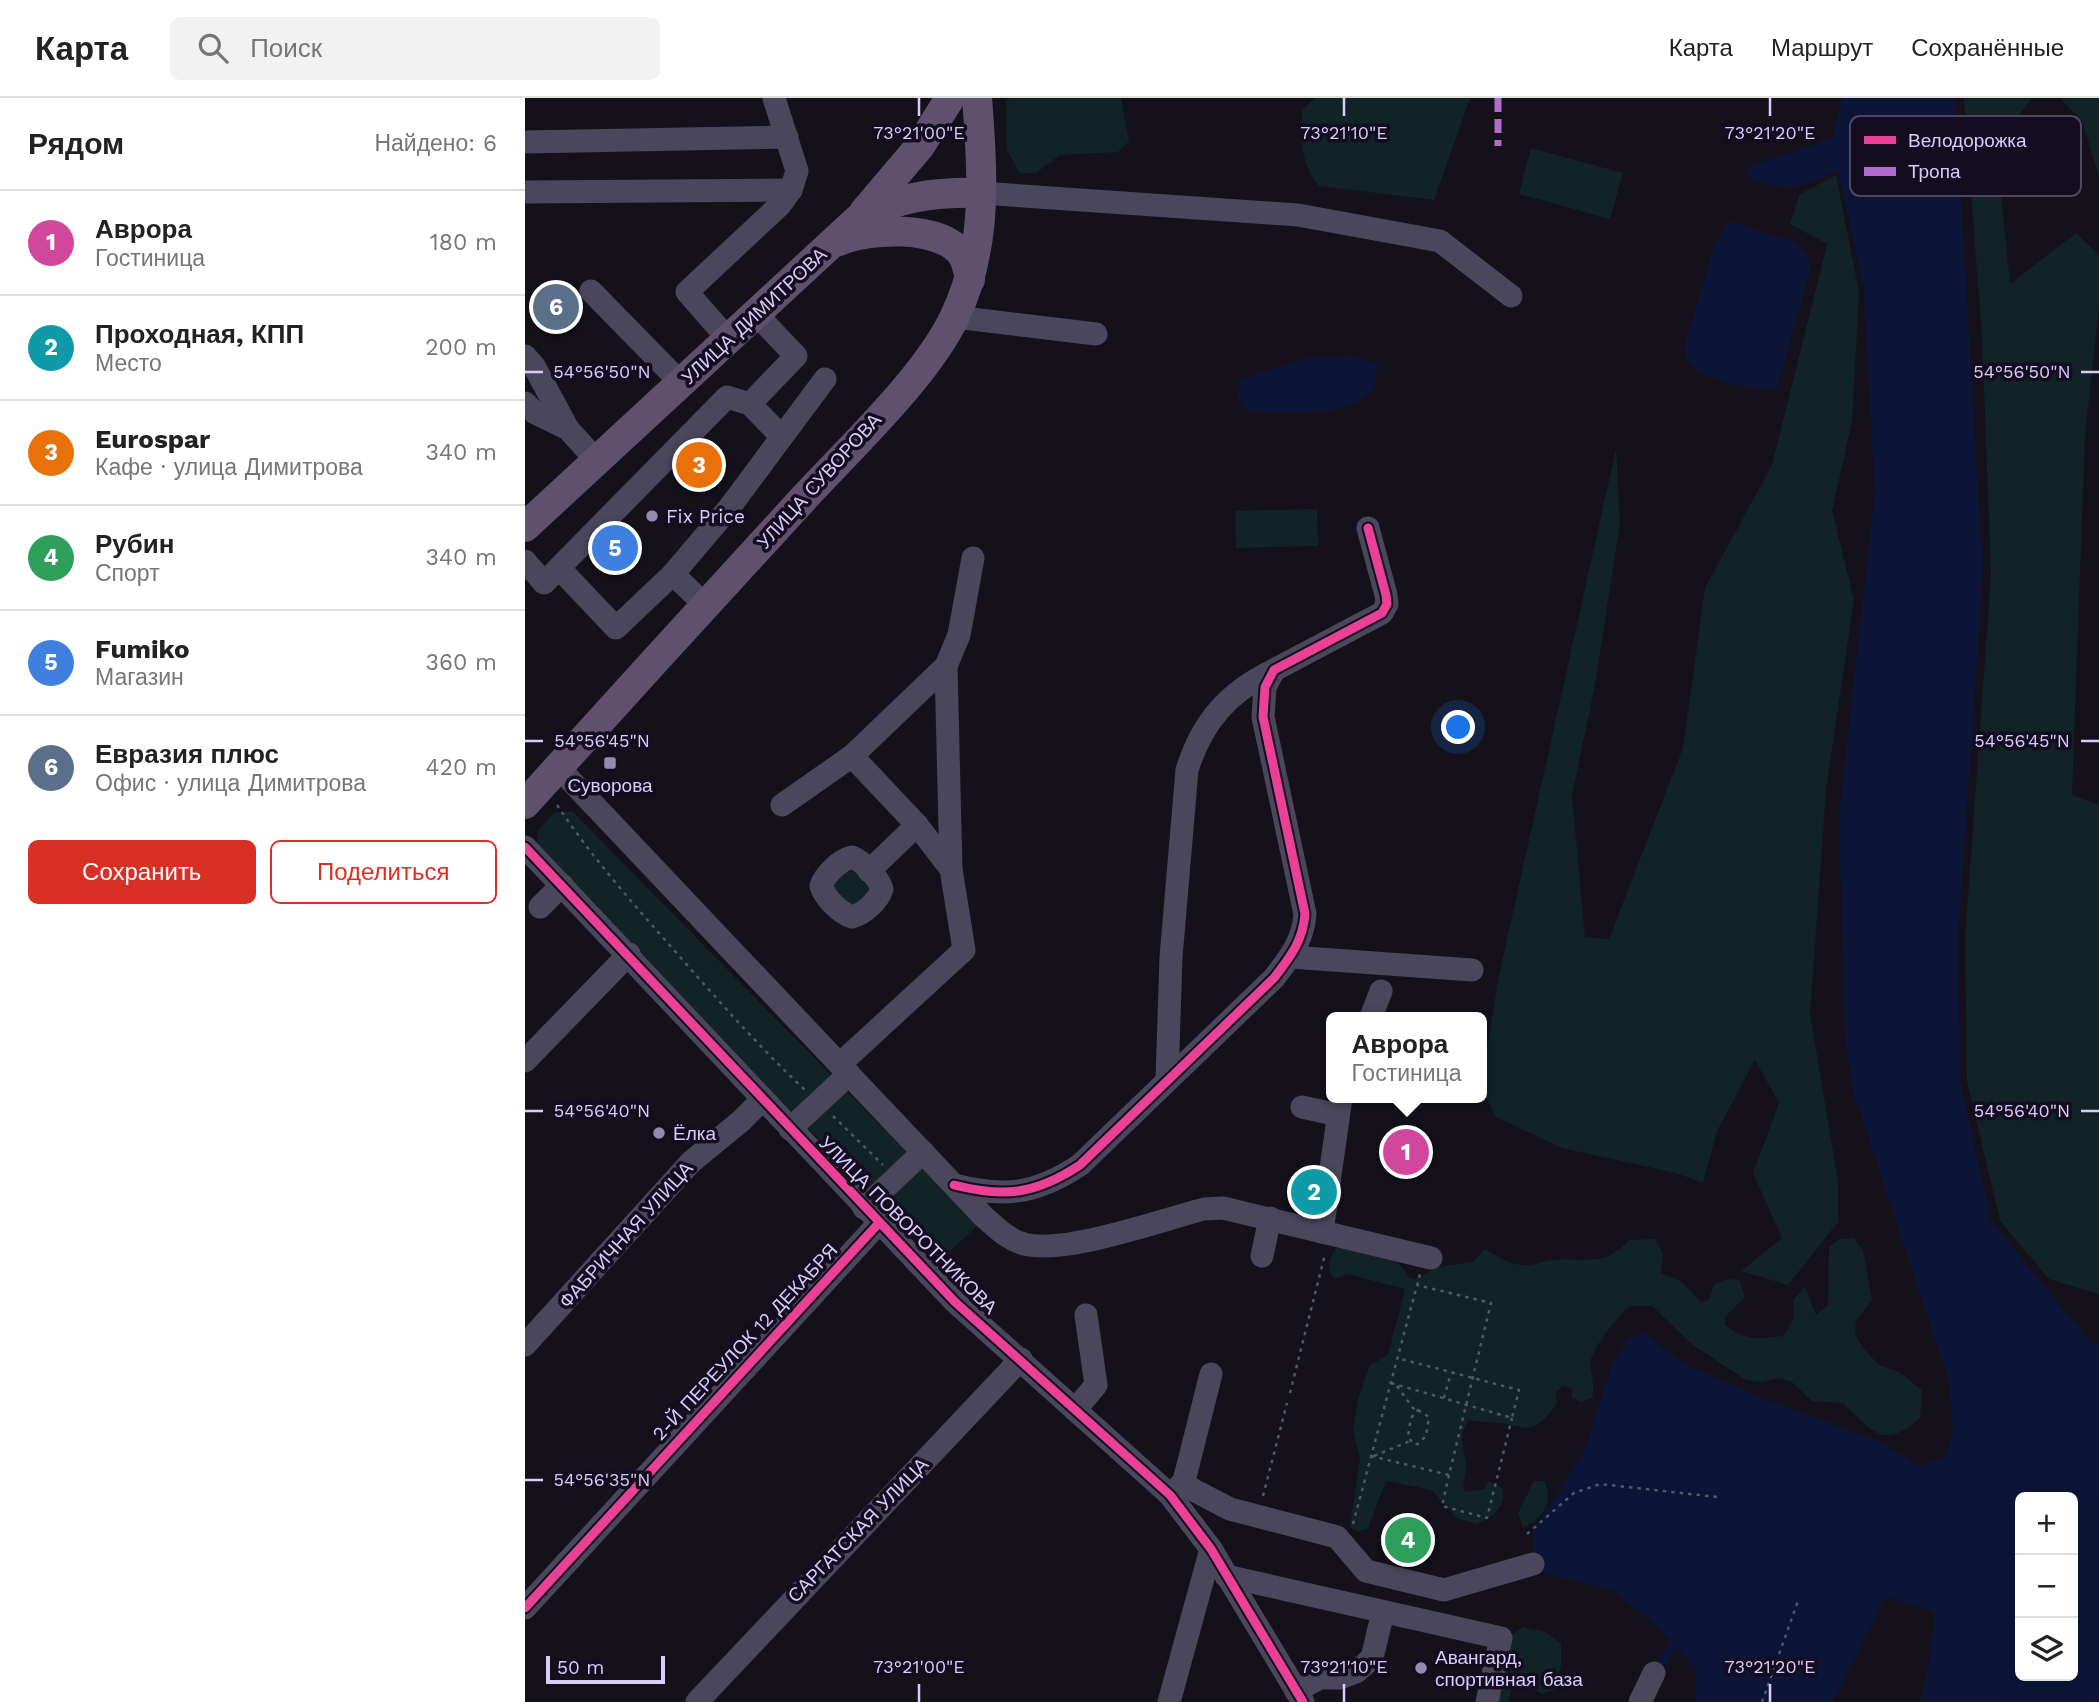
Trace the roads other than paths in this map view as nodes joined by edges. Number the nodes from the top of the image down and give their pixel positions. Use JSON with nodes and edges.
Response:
{"nodes":[{"id":1,"x":774,"y":98,"type":"edge"},
{"id":2,"x":950,"y":98,"type":"edge"},
{"id":3,"x":977,"y":98,"type":"edge"},
{"id":4,"x":787,"y":137,"type":"junction"},
{"id":5,"x":525,"y":142,"type":"edge"},
{"id":6,"x":792,"y":190,"type":"junction"},
{"id":7,"x":525,"y":192,"type":"edge"},
{"id":8,"x":981,"y":193,"type":"junction"},
{"id":9,"x":857,"y":220,"type":"junction"},
{"id":10,"x":829,"y":246,"type":"junction"},
{"id":11,"x":969,"y":280,"type":"junction"},
{"id":12,"x":591,"y":291,"type":"dead end"},
{"id":13,"x":1511,"y":296,"type":"dead end"},
{"id":14,"x":757,"y":315,"type":"junction"},
{"id":15,"x":955,"y":317,"type":"junction"},
{"id":16,"x":1096,"y":334,"type":"dead end"},
{"id":17,"x":729,"y":340,"type":"junction"},
{"id":18,"x":525,"y":356,"type":"edge"},
{"id":19,"x":825,"y":379,"type":"dead end"},
{"id":20,"x":682,"y":384,"type":"junction"},
{"id":21,"x":525,"y":403,"type":"edge"},
{"id":22,"x":750,"y":404,"type":"junction"},
{"id":23,"x":568,"y":429,"type":"junction"},
{"id":24,"x":781,"y":436,"type":"junction"},
{"id":25,"x":597,"y":461,"type":"junction"},
{"id":26,"x":527,"y":522,"type":"edge"},
{"id":27,"x":1368,"y":528,"type":"dead end"},
{"id":28,"x":973,"y":558,"type":"dead end"},
{"id":29,"x":525,"y":561,"type":"edge"},
{"id":30,"x":559,"y":568,"type":"junction"},
{"id":31,"x":673,"y":574,"type":"junction"},
{"id":32,"x":705,"y":605,"type":"junction"},
{"id":33,"x":946,"y":666,"type":"junction"},
{"id":34,"x":1274,"y":670,"type":"junction"},
{"id":35,"x":852,"y":756,"type":"junction"},
{"id":36,"x":558,"y":768,"type":"junction"},
{"id":37,"x":539,"y":802,"type":"edge"},
{"id":38,"x":782,"y":805,"type":"dead end"},
{"id":39,"x":917,"y":825,"type":"junction"},
{"id":40,"x":525,"y":847,"type":"edge"},
{"id":41,"x":951,"y":869,"type":"junction"},
{"id":42,"x":869,"y":871,"type":"dead end"},
{"id":43,"x":562,"y":885,"type":"junction"},
{"id":44,"x":540,"y":907,"type":"dead end"},
{"id":45,"x":629,"y":954,"type":"junction"},
{"id":46,"x":1291,"y":957,"type":"junction"},
{"id":47,"x":1472,"y":970,"type":"dead end"},
{"id":48,"x":1381,"y":991,"type":"dead end"},
{"id":49,"x":1373,"y":1012,"type":"edge"},
{"id":50,"x":525,"y":1061,"type":"edge"},
{"id":51,"x":844,"y":1069,"type":"junction"},
{"id":52,"x":1167,"y":1079,"type":"junction"},
{"id":53,"x":762,"y":1100,"type":"junction"},
{"id":54,"x":1339,"y":1106,"type":"edge"},
{"id":55,"x":1302,"y":1107,"type":"dead end"},
{"id":56,"x":790,"y":1129,"type":"junction"},
{"id":57,"x":923,"y":1152,"type":"junction"},
{"id":58,"x":954,"y":1185,"type":"junction"},
{"id":59,"x":871,"y":1216,"type":"junction"},
{"id":60,"x":1270,"y":1218,"type":"junction"},
{"id":61,"x":1326,"y":1233,"type":"junction"},
{"id":62,"x":1262,"y":1256,"type":"dead end"},
{"id":63,"x":1427,"y":1258,"type":"road end"},
{"id":64,"x":1086,"y":1315,"type":"dead end"},
{"id":65,"x":525,"y":1345,"type":"edge"},
{"id":66,"x":1018,"y":1347,"type":"junction"},
{"id":67,"x":1211,"y":1374,"type":"dead end"},
{"id":68,"x":1075,"y":1410,"type":"junction"},
{"id":69,"x":1176,"y":1490,"type":"junction"},
{"id":70,"x":1211,"y":1549,"type":"junction"},
{"id":71,"x":1533,"y":1564,"type":"dead end"},
{"id":72,"x":1226,"y":1576,"type":"junction"},
{"id":73,"x":525,"y":1608,"type":"edge"},
{"id":74,"x":1383,"y":1612,"type":"junction"},
{"id":75,"x":1654,"y":1673,"type":"dead end"},
{"id":76,"x":1300,"y":1697,"type":"edge"},
{"id":77,"x":697,"y":1702,"type":"edge"},
{"id":78,"x":1169,"y":1702,"type":"edge"},
{"id":79,"x":1487,"y":1702,"type":"edge"},
{"id":80,"x":1640,"y":1702,"type":"edge"}],
"edges":[{"from":1,"to":4,"type":"street"},
{"from":2,"to":9,"type":"main road"},
{"from":3,"to":8,"type":"main road","name":"УЛИЦА СУВОРОВА"},
{"from":4,"to":5,"type":"street"},
{"from":4,"to":6,"type":"street"},
{"from":6,"to":7,"type":"street"},
{"from":6,"to":17,"type":"street"},
{"from":8,"to":9,"type":"main road","name":"УЛИЦА ДИМИТРОВА"},
{"from":8,"to":11,"type":"main road","name":"УЛИЦА СУВОРОВА"},
{"from":8,"to":13,"type":"street"},
{"from":9,"to":10,"type":"main road","name":"УЛИЦА ДИМИТРОВА"},
{"from":10,"to":11,"type":"main road"},
{"from":10,"to":14,"type":"main road","name":"УЛИЦА ДИМИТРОВА"},
{"from":11,"to":15,"type":"main road","name":"УЛИЦА СУВОРОВА"},
{"from":12,"to":20,"type":"street"},
{"from":14,"to":17,"type":"main road","name":"УЛИЦА ДИМИТРОВА"},
{"from":14,"to":22,"type":"street"},
{"from":15,"to":16,"type":"street"},
{"from":15,"to":32,"type":"main road","name":"УЛИЦА СУВОРОВА"},
{"from":17,"to":20,"type":"main road","name":"УЛИЦА ДИМИТРОВА"},
{"from":18,"to":23,"type":"street"},
{"from":19,"to":24,"type":"street"},
{"from":20,"to":25,"type":"main road","name":"УЛИЦА ДИМИТРОВА"},
{"from":21,"to":23,"type":"street"},
{"from":22,"to":24,"type":"street"},
{"from":22,"to":30,"type":"street"},
{"from":23,"to":25,"type":"street"},
{"from":24,"to":31,"type":"street"},
{"from":25,"to":26,"type":"main road","name":"УЛИЦА ДИМИТРОВА"},
{"from":27,"to":34,"type":"street"},
{"from":28,"to":33,"type":"street"},
{"from":29,"to":30,"type":"street"},
{"from":30,"to":31,"type":"street"},
{"from":31,"to":32,"type":"street"},
{"from":32,"to":36,"type":"main road","name":"УЛИЦА СУВОРОВА"},
{"from":33,"to":35,"type":"street"},
{"from":33,"to":41,"type":"street"},
{"from":34,"to":46,"type":"street"},
{"from":34,"to":52,"type":"street"},
{"from":35,"to":38,"type":"street"},
{"from":35,"to":39,"type":"street"},
{"from":36,"to":37,"type":"main road","name":"УЛИЦА СУВОРОВА"},
{"from":36,"to":51,"type":"street"},
{"from":39,"to":41,"type":"street"},
{"from":39,"to":42,"type":"street"},
{"from":40,"to":43,"type":"street","name":"УЛИЦА ПОВОРОТНИКОВА"},
{"from":41,"to":51,"type":"street"},
{"from":43,"to":44,"type":"street"},
{"from":43,"to":45,"type":"street","name":"УЛИЦА ПОВОРОТНИКОВА"},
{"from":45,"to":50,"type":"street"},
{"from":45,"to":53,"type":"street","name":"УЛИЦА ПОВОРОТНИКОВА"},
{"from":46,"to":47,"type":"street"},
{"from":46,"to":52,"type":"street"},
{"from":48,"to":49,"type":"street"},
{"from":51,"to":56,"type":"street"},
{"from":51,"to":57,"type":"street"},
{"from":52,"to":58,"type":"street"},
{"from":53,"to":56,"type":"street","name":"УЛИЦА ПОВОРОТНИКОВА"},
{"from":53,"to":65,"type":"street","name":"ФАБРИЧНАЯ УЛИЦА"},
{"from":54,"to":55,"type":"street"},
{"from":54,"to":61,"type":"street"},
{"from":56,"to":59,"type":"street","name":"УЛИЦА ПОВОРОТНИКОВА"},
{"from":57,"to":58,"type":"street"},
{"from":57,"to":59,"type":"street","name":"2-Й ПЕРЕУЛОК 12 ДЕКАБРЯ"},
{"from":58,"to":60,"type":"street"},
{"from":59,"to":66,"type":"street","name":"УЛИЦА ПОВОРОТНИКОВА"},
{"from":59,"to":73,"type":"street","name":"2-Й ПЕРЕУЛОК 12 ДЕКАБРЯ"},
{"from":60,"to":61,"type":"street"},
{"from":60,"to":62,"type":"street"},
{"from":61,"to":63,"type":"street"},
{"from":64,"to":68,"type":"street"},
{"from":66,"to":68,"type":"street","name":"УЛИЦА ПОВОРОТНИКОВА"},
{"from":66,"to":77,"type":"street","name":"САРГАТСКАЯ УЛИЦА"},
{"from":67,"to":69,"type":"street"},
{"from":68,"to":69,"type":"street","name":"УЛИЦА ПОВОРОТНИКОВА"},
{"from":69,"to":70,"type":"street","name":"УЛИЦА ПОВОРОТНИКОВА"},
{"from":69,"to":71,"type":"street"},
{"from":70,"to":72,"type":"street","name":"УЛИЦА ПОВОРОТНИКОВА"},
{"from":70,"to":78,"type":"street"},
{"from":72,"to":74,"type":"street"},
{"from":72,"to":76,"type":"street","name":"УЛИЦА ПОВОРОТНИКОВА"},
{"from":74,"to":76,"type":"street"},
{"from":74,"to":79,"type":"street"},
{"from":75,"to":80,"type":"street"}]}
